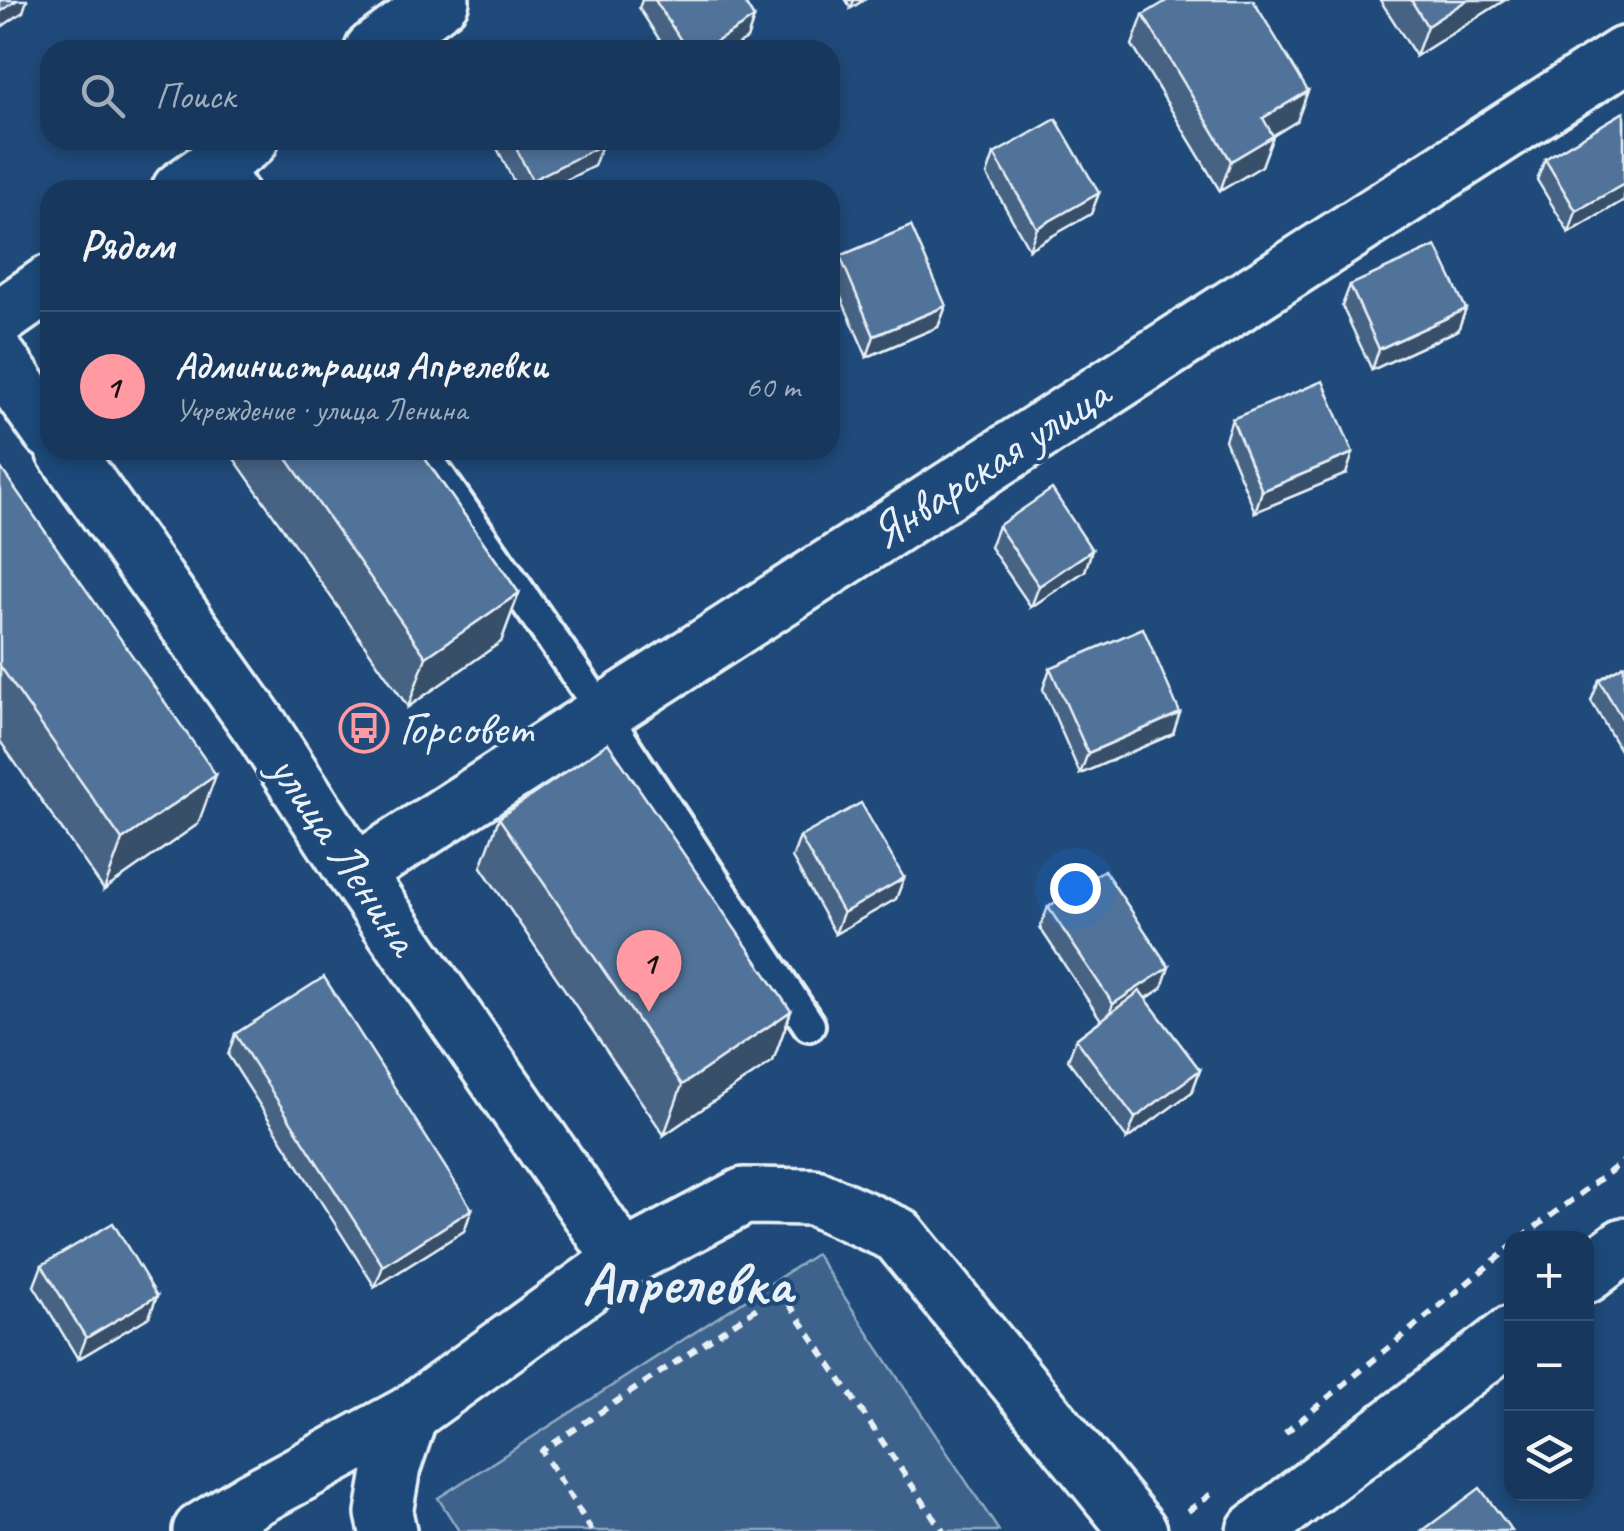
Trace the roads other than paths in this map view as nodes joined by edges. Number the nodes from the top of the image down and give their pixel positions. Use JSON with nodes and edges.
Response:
{"nodes":[{"id":1,"x":441,"y":0,"type":"edge"},
{"id":2,"x":386,"y":40,"type":"edge"},
{"id":3,"x":1624,"y":54,"type":"edge"},
{"id":4,"x":40,"y":289,"type":"edge"},
{"id":5,"x":0,"y":318,"type":"edge"},
{"id":6,"x":0,"y":360,"type":"edge"},
{"id":7,"x":40,"y":417,"type":"edge"},
{"id":8,"x":71,"y":460,"type":"edge"},
{"id":9,"x":428,"y":460,"type":"edge"},
{"id":10,"x":602,"y":712,"type":"junction"},
{"id":11,"x":355,"y":873,"type":"junction"},
{"id":12,"x":809,"y":1025,"type":"dead end"},
{"id":13,"x":1624,"y":1246,"type":"edge"},
{"id":14,"x":623,"y":1260,"type":"junction"},
{"id":15,"x":1594,"y":1269,"type":"edge"},
{"id":16,"x":1504,"y":1340,"type":"edge"},
{"id":17,"x":410,"y":1414,"type":"junction"},
{"id":18,"x":1158,"y":1525,"type":"edge"},
{"id":19,"x":200,"y":1531,"type":"edge"},
{"id":20,"x":388,"y":1531,"type":"edge"},
{"id":21,"x":1254,"y":1531,"type":"edge"}],
"edges":[{"from":1,"to":2,"type":"street"},
{"from":3,"to":10,"type":"street","name":"Январская улица"},
{"from":4,"to":5,"type":"street"},
{"from":6,"to":7,"type":"street"},
{"from":8,"to":11,"type":"street","name":"улица Ленина"},
{"from":9,"to":10,"type":"lane"},
{"from":10,"to":11,"type":"street","name":"Январская улица"},
{"from":10,"to":12,"type":"lane"},
{"from":11,"to":14,"type":"street","name":"улица Ленина"},
{"from":13,"to":15,"type":"street"},
{"from":14,"to":17,"type":"street"},
{"from":14,"to":18,"type":"street"},
{"from":16,"to":21,"type":"street"},
{"from":17,"to":19,"type":"street"},
{"from":17,"to":20,"type":"street"}]}
